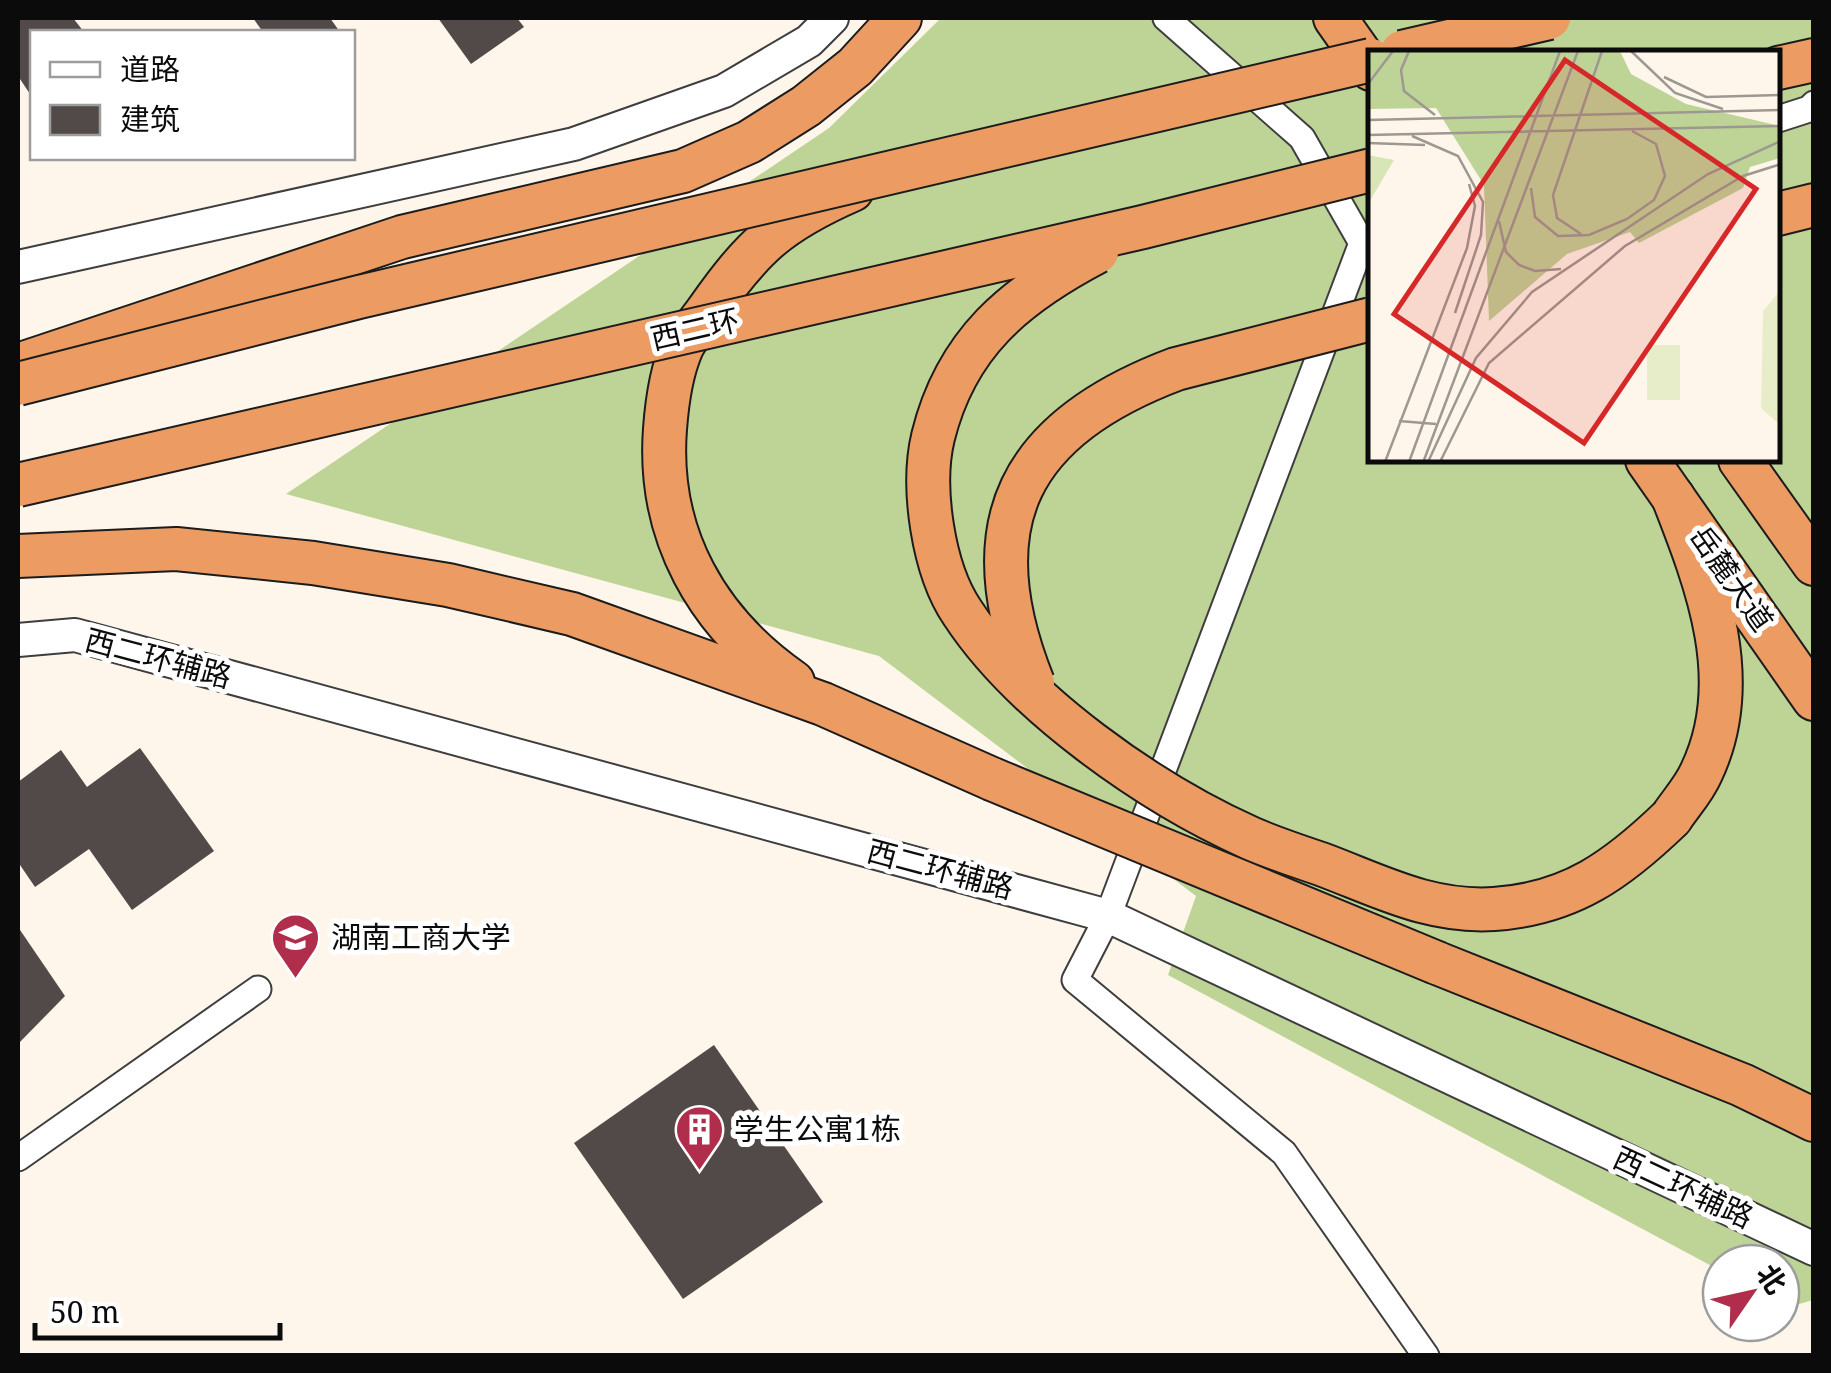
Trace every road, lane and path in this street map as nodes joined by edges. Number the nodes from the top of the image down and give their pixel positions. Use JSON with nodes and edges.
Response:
{"nodes":[{"id":1,"x":832,"y":18,"type":"edge"},
{"id":2,"x":900,"y":18,"type":"edge"},
{"id":3,"x":1166,"y":18,"type":"edge"},
{"id":4,"x":1335,"y":18,"type":"edge"},
{"id":5,"x":1438,"y":18,"type":"edge"},
{"id":6,"x":1549,"y":18,"type":"edge"},
{"id":7,"x":1411,"y":50,"type":"edge"},
{"id":8,"x":1460,"y":50,"type":"edge"},
{"id":9,"x":1814,"y":60,"type":"edge"},
{"id":10,"x":1368,"y":61,"type":"edge"},
{"id":11,"x":1368,"y":65,"type":"edge"},
{"id":12,"x":1781,"y":67,"type":"edge"},
{"id":13,"x":1812,"y":108,"type":"edge"},
{"id":14,"x":1781,"y":118,"type":"edge"},
{"id":15,"x":1368,"y":171,"type":"edge"},
{"id":16,"x":880,"y":178,"type":"junction"},
{"id":17,"x":1814,"y":205,"type":"edge"},
{"id":18,"x":1781,"y":213,"type":"edge"},
{"id":19,"x":1144,"y":228,"type":"junction"},
{"id":20,"x":1366,"y":243,"type":"edge"},
{"id":21,"x":18,"y":268,"type":"edge"},
{"id":22,"x":1368,"y":320,"type":"edge"},
{"id":23,"x":18,"y":365,"type":"edge"},
{"id":24,"x":18,"y":384,"type":"edge"},
{"id":25,"x":1648,"y":462,"type":"edge"},
{"id":26,"x":1741,"y":462,"type":"edge"},
{"id":27,"x":18,"y":485,"type":"edge"},
{"id":28,"x":1674,"y":497,"type":"junction"},
{"id":29,"x":18,"y":556,"type":"edge"},
{"id":30,"x":1814,"y":564,"type":"edge"},
{"id":31,"x":18,"y":640,"type":"edge"},
{"id":32,"x":1814,"y":699,"type":"edge"},
{"id":33,"x":1040,"y":702,"type":"junction"},
{"id":34,"x":823,"y":704,"type":"junction"},
{"id":35,"x":1108,"y":916,"type":"junction"},
{"id":36,"x":258,"y":989,"type":"dead end"},
{"id":37,"x":1814,"y":1120,"type":"edge"},
{"id":38,"x":18,"y":1158,"type":"edge"},
{"id":39,"x":1814,"y":1249,"type":"edge"},
{"id":40,"x":1426,"y":1356,"type":"edge"}],
"edges":[{"from":1,"to":21,"type":"street"},
{"from":2,"to":23,"type":"highway"},
{"from":3,"to":20,"type":"street"},
{"from":4,"to":11,"type":"highway"},
{"from":5,"to":8,"type":"highway"},
{"from":6,"to":7,"type":"highway","bridge":true},
{"from":9,"to":12,"type":"highway"},
{"from":10,"to":16,"type":"highway","bridge":true},
{"from":13,"to":14,"type":"street"},
{"from":15,"to":19,"type":"highway","name":"西二环","bridge":true},
{"from":16,"to":24,"type":"highway","bridge":true},
{"from":16,"to":34,"type":"highway","bridge":true},
{"from":17,"to":18,"type":"highway"},
{"from":19,"to":27,"type":"highway","name":"西二环","bridge":true},
{"from":19,"to":33,"type":"highway","bridge":true},
{"from":20,"to":35,"type":"street"},
{"from":22,"to":33,"type":"highway","bridge":true},
{"from":25,"to":28,"type":"highway","name":"岳麓大道"},
{"from":26,"to":30,"type":"highway"},
{"from":28,"to":32,"type":"highway","name":"岳麓大道"},
{"from":28,"to":33,"type":"highway","bridge":true},
{"from":29,"to":34,"type":"highway"},
{"from":31,"to":35,"type":"street","name":"西二环辅路"},
{"from":34,"to":37,"type":"highway","bridge":true},
{"from":35,"to":39,"type":"street","name":"西二环辅路"},
{"from":35,"to":40,"type":"street"},
{"from":36,"to":38,"type":"street"}]}
